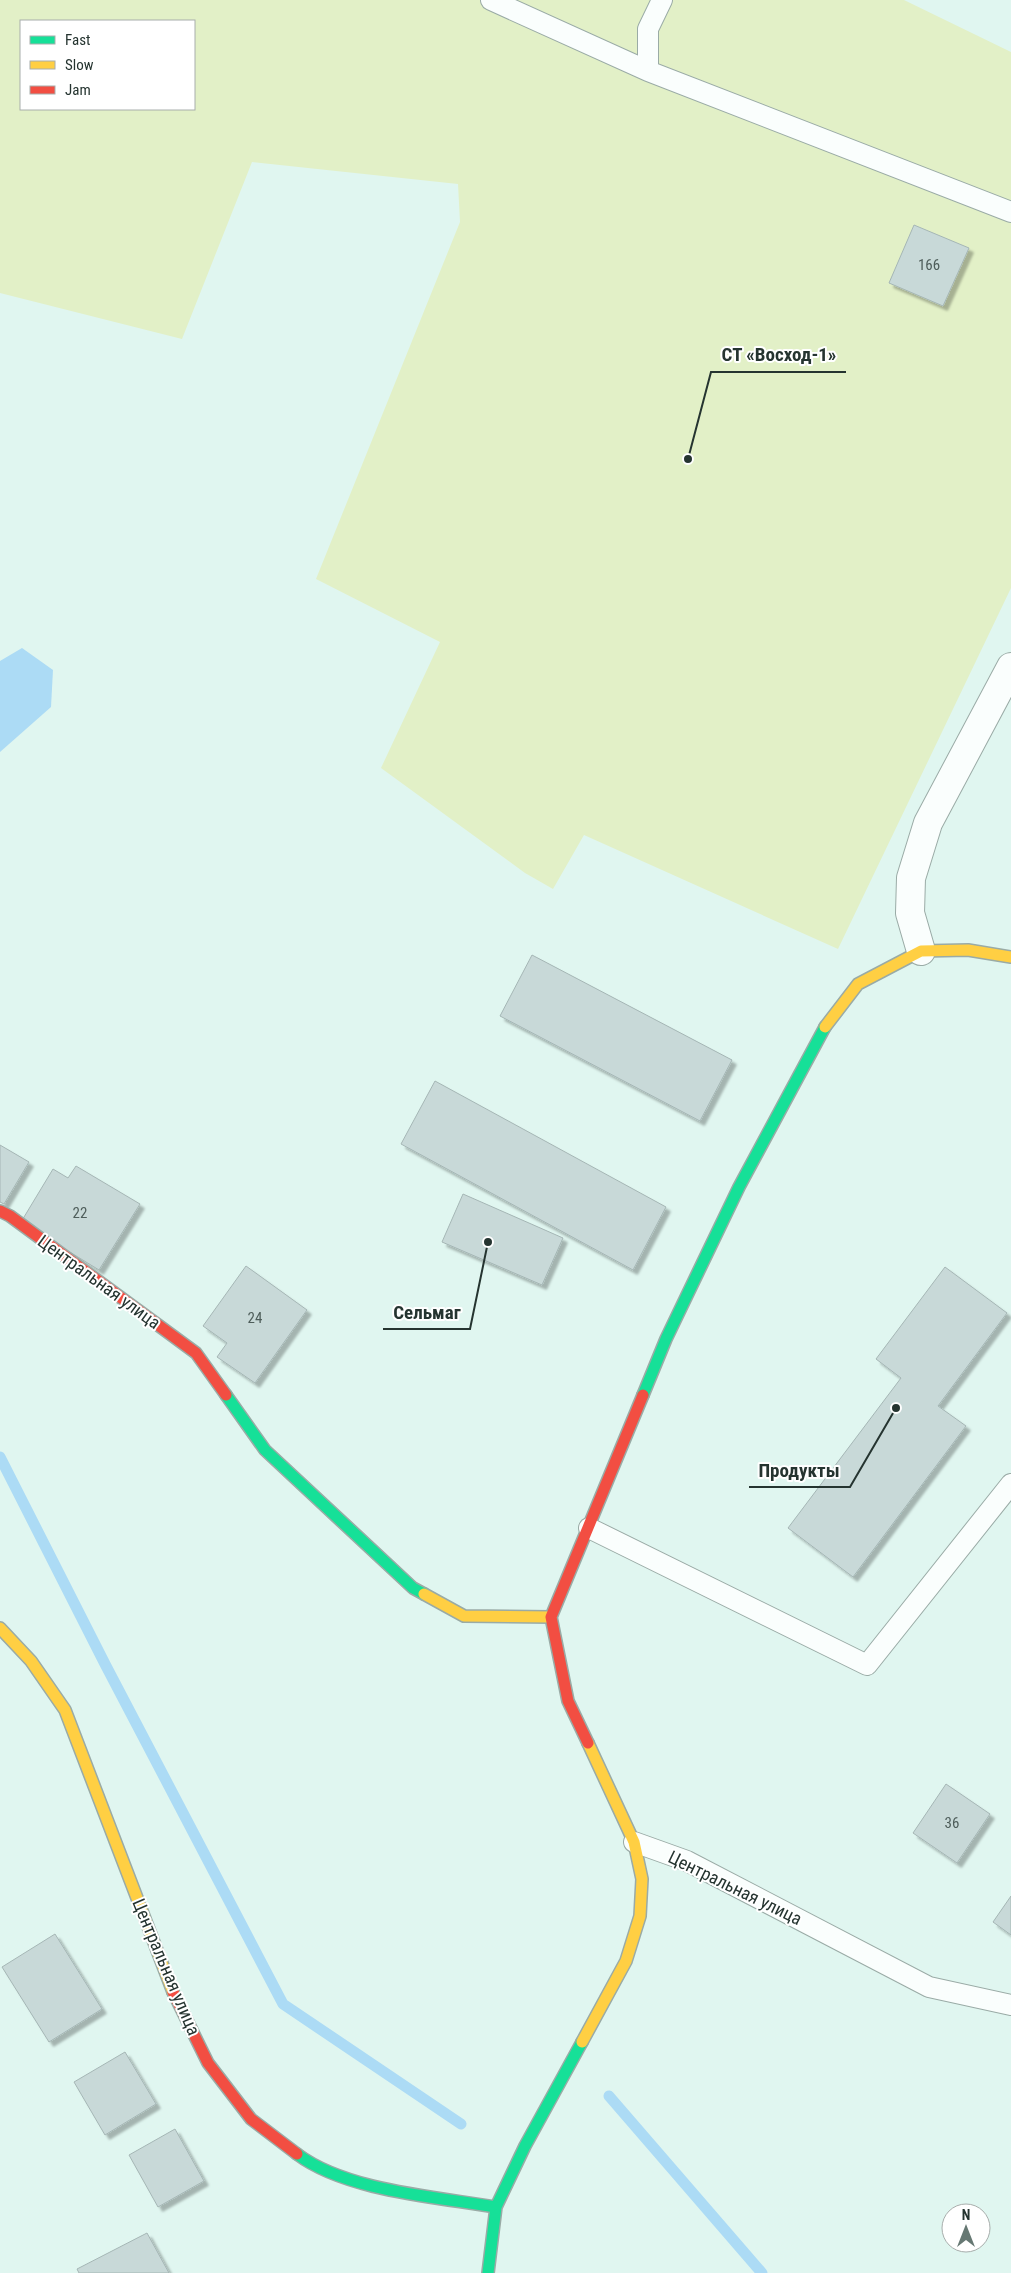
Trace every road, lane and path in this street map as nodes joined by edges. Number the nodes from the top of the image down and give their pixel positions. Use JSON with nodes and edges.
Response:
{"nodes":[{"id":1,"x":491,"y":0,"type":"edge"},
{"id":2,"x":662,"y":0,"type":"edge"},
{"id":3,"x":648,"y":71,"type":"junction"},
{"id":4,"x":1011,"y":212,"type":"edge"},
{"id":5,"x":1011,"y":667,"type":"edge"},
{"id":6,"x":921,"y":951,"type":"junction"},
{"id":7,"x":1011,"y":957,"type":"edge"},
{"id":8,"x":0,"y":1211,"type":"edge"},
{"id":9,"x":1011,"y":1484,"type":"edge"},
{"id":10,"x":589,"y":1528,"type":"junction"},
{"id":11,"x":551,"y":1617,"type":"junction"},
{"id":12,"x":0,"y":1628,"type":"edge"},
{"id":13,"x":634,"y":1842,"type":"junction"},
{"id":14,"x":1011,"y":2005,"type":"edge"},
{"id":15,"x":496,"y":2207,"type":"junction"},
{"id":16,"x":488,"y":2273,"type":"edge"}],
"edges":[{"from":1,"to":3,"type":"lane"},
{"from":2,"to":3,"type":"lane"},
{"from":3,"to":4,"type":"lane"},
{"from":5,"to":6,"type":"street"},
{"from":6,"to":7,"type":"street"},
{"from":6,"to":10,"type":"street"},
{"from":8,"to":11,"type":"street","name":"Центральная улица"},
{"from":9,"to":10,"type":"lane"},
{"from":10,"to":11,"type":"street"},
{"from":11,"to":13,"type":"street"},
{"from":12,"to":15,"type":"street","name":"Центральная улица"},
{"from":13,"to":14,"type":"lane","name":"Центральная улица"},
{"from":13,"to":15,"type":"street","name":"Центральная улица"},
{"from":15,"to":16,"type":"street","name":"Центральная улица"}]}
